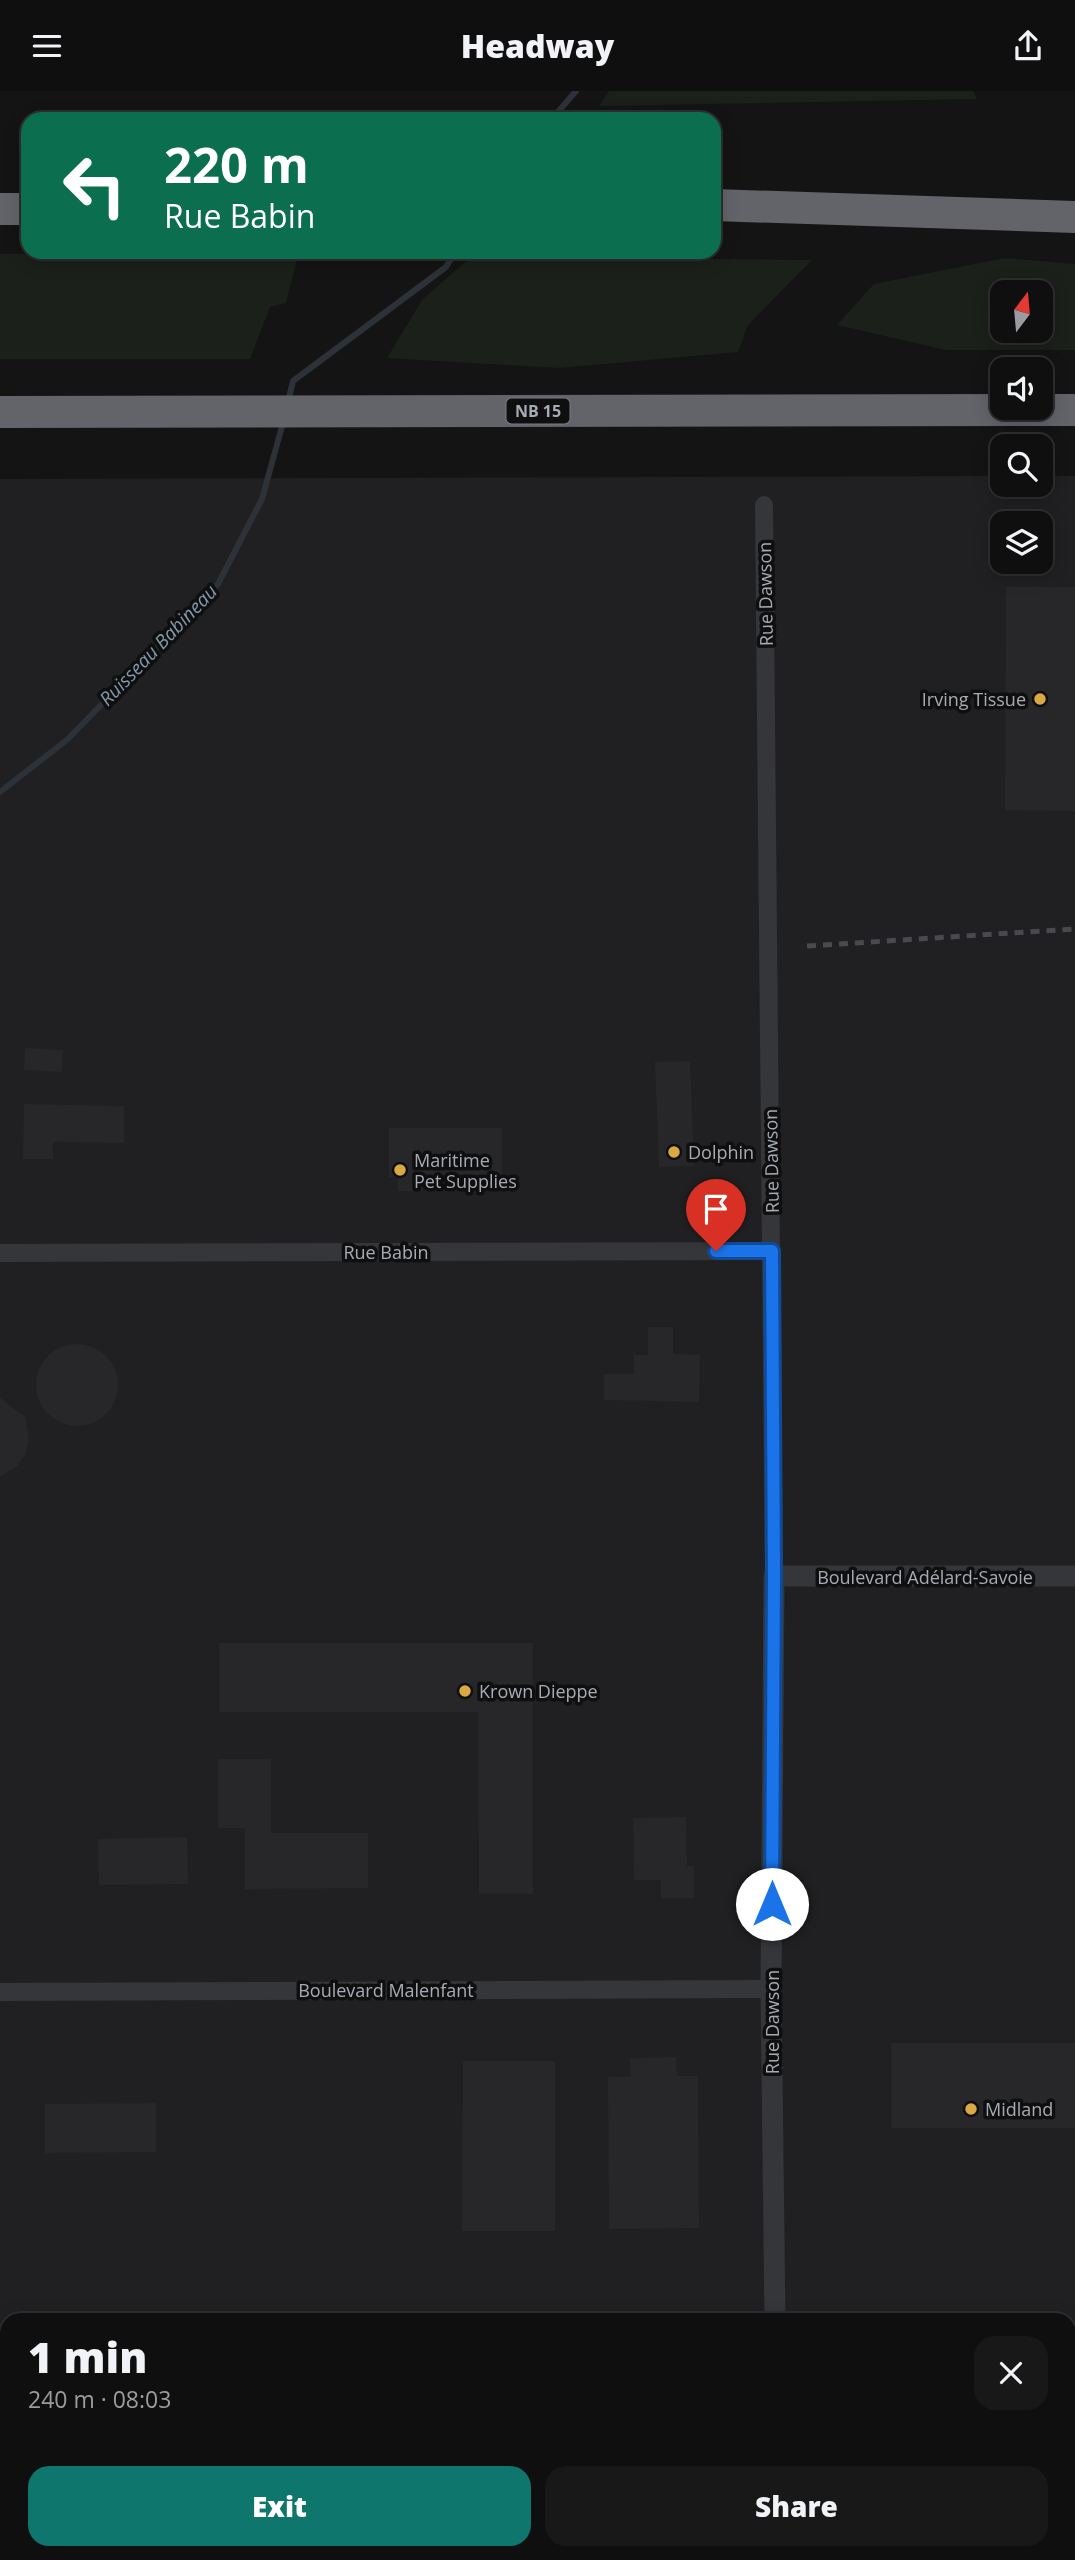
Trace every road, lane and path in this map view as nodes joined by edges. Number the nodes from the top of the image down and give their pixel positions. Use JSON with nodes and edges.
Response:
{"nodes":[{"id":1,"x":721,"y":205,"type":"edge"},
{"id":2,"x":0,"y":209,"type":"edge"},
{"id":3,"x":21,"y":209,"type":"edge"},
{"id":4,"x":1075,"y":217,"type":"edge"},
{"id":5,"x":1075,"y":410,"type":"edge"},
{"id":6,"x":0,"y":412,"type":"edge"},
{"id":7,"x":764,"y":505,"type":"dead end"},
{"id":8,"x":772,"y":1251,"type":"junction"},
{"id":9,"x":0,"y":1253,"type":"edge"},
{"id":10,"x":774,"y":1576,"type":"junction"},
{"id":11,"x":1075,"y":1576,"type":"edge"},
{"id":12,"x":771,"y":1989,"type":"junction"},
{"id":13,"x":0,"y":1992,"type":"edge"},
{"id":14,"x":775,"y":2313,"type":"edge"}],
"edges":[{"from":1,"to":4,"type":"highway"},
{"from":2,"to":3,"type":"highway"},
{"from":5,"to":6,"type":"highway","number":"NB 15"},
{"from":7,"to":8,"type":"street","name":"Rue Dawson"},
{"from":8,"to":9,"type":"street","name":"Rue Babin"},
{"from":8,"to":10,"type":"street","name":"Rue Dawson"},
{"from":10,"to":11,"type":"street","name":"Boulevard Adélard-Savoie"},
{"from":10,"to":12,"type":"street","name":"Rue Dawson"},
{"from":12,"to":13,"type":"street","name":"Boulevard Malenfant"},
{"from":12,"to":14,"type":"street","name":"Rue Dawson"}]}
